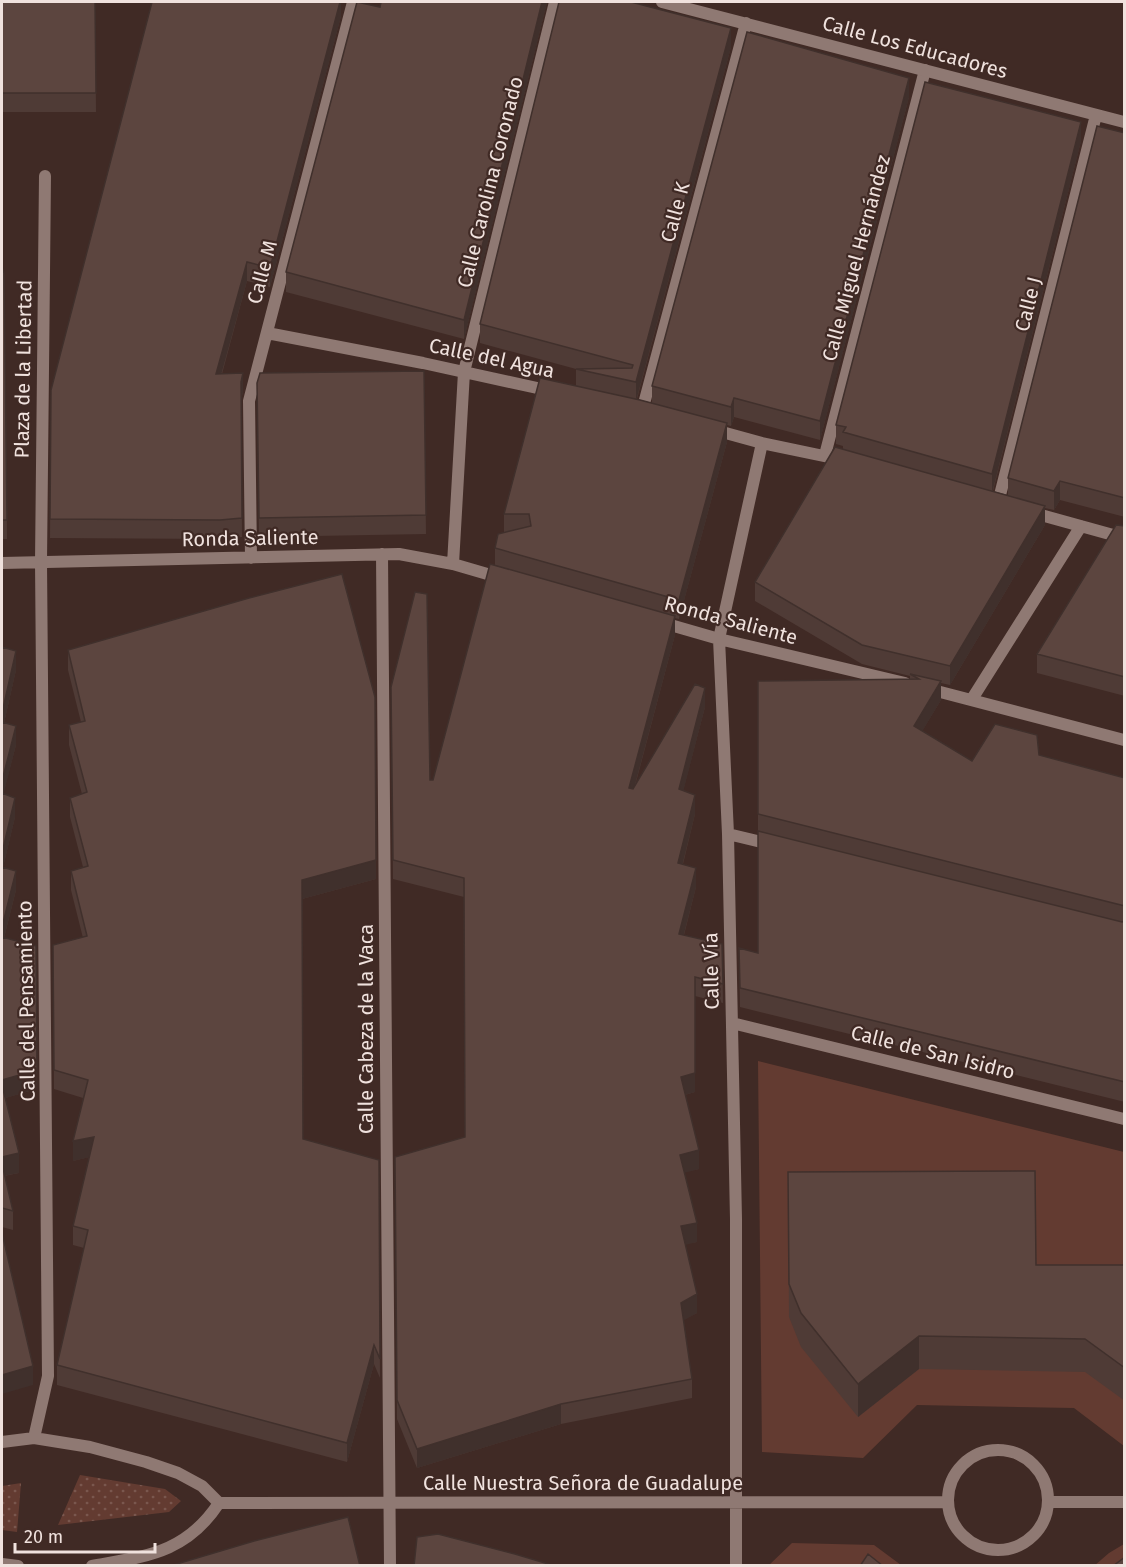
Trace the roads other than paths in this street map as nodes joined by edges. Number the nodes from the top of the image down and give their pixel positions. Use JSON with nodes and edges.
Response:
{"nodes":[{"id":1,"x":353,"y":2,"type":"edge"},
{"id":2,"x":555,"y":2,"type":"edge"},
{"id":3,"x":662,"y":2,"type":"edge"},
{"id":4,"x":746,"y":23,"type":"junction"},
{"id":5,"x":925,"y":70,"type":"junction"},
{"id":6,"x":1096,"y":115,"type":"junction"},
{"id":7,"x":1125,"y":122,"type":"edge"},
{"id":8,"x":45,"y":176,"type":"dead end"},
{"id":9,"x":267,"y":333,"type":"junction"},
{"id":10,"x":464,"y":372,"type":"junction"},
{"id":11,"x":564,"y":394,"type":"edge"},
{"id":12,"x":642,"y":411,"type":"edge"},
{"id":13,"x":699,"y":426,"type":"edge"},
{"id":14,"x":762,"y":443,"type":"junction"},
{"id":15,"x":825,"y":455,"type":"junction"},
{"id":16,"x":860,"y":465,"type":"edge"},
{"id":17,"x":1081,"y":526,"type":"junction"},
{"id":18,"x":1125,"y":538,"type":"edge"},
{"id":19,"x":382,"y":554,"type":"junction"},
{"id":20,"x":251,"y":558,"type":"junction"},
{"id":21,"x":41,"y":562,"type":"junction"},
{"id":22,"x":2,"y":563,"type":"edge"},
{"id":23,"x":453,"y":564,"type":"junction"},
{"id":24,"x":510,"y":580,"type":"edge"},
{"id":25,"x":648,"y":618,"type":"edge"},
{"id":26,"x":719,"y":639,"type":"junction"},
{"id":27,"x":972,"y":699,"type":"junction"},
{"id":28,"x":1125,"y":740,"type":"edge"},
{"id":29,"x":728,"y":834,"type":"junction"},
{"id":30,"x":784,"y":848,"type":"edge"},
{"id":31,"x":732,"y":1023,"type":"junction"},
{"id":32,"x":1125,"y":1119,"type":"edge"},
{"id":33,"x":34,"y":1438,"type":"junction"},
{"id":34,"x":2,"y":1442,"type":"edge"},
{"id":35,"x":736,"y":1502,"type":"junction"},
{"id":36,"x":947,"y":1502,"type":"junction"},
{"id":37,"x":1048,"y":1502,"type":"junction"},
{"id":38,"x":1125,"y":1502,"type":"edge"},
{"id":39,"x":219,"y":1503,"type":"junction"},
{"id":40,"x":390,"y":1503,"type":"junction"},
{"id":41,"x":2,"y":1564,"type":"edge"},
{"id":42,"x":18,"y":1566,"type":"edge"},
{"id":43,"x":92,"y":1566,"type":"edge"},
{"id":44,"x":390,"y":1566,"type":"edge"},
{"id":45,"x":736,"y":1566,"type":"edge"}],
"edges":[{"from":1,"to":9,"type":"street","name":"Calle M"},
{"from":2,"to":10,"type":"street","name":"Calle Carolina Coronado"},
{"from":3,"to":4,"type":"street","name":"Calle Los Educadores"},
{"from":4,"to":5,"type":"street","name":"Calle Los Educadores"},
{"from":4,"to":12,"type":"street","name":"Calle K"},
{"from":5,"to":6,"type":"street","name":"Calle Los Educadores"},
{"from":5,"to":15,"type":"street","name":"Calle Miguel Hernández"},
{"from":6,"to":7,"type":"street","name":"Calle Los Educadores"},
{"from":6,"to":17,"type":"street","name":"Calle J"},
{"from":8,"to":21,"type":"street","name":"Plaza de la Libertad"},
{"from":9,"to":10,"type":"street","name":"Calle del Agua"},
{"from":9,"to":20,"type":"street","name":"Calle M"},
{"from":10,"to":11,"type":"street","name":"Calle del Agua"},
{"from":10,"to":23,"type":"street","name":"Calle Carolina Coronado"},
{"from":13,"to":14,"type":"street"},
{"from":14,"to":15,"type":"street"},
{"from":14,"to":26,"type":"street","name":"Calle Vía"},
{"from":15,"to":16,"type":"street"},
{"from":17,"to":18,"type":"street"},
{"from":17,"to":27,"type":"street"},
{"from":19,"to":20,"type":"street","name":"Ronda Saliente"},
{"from":19,"to":23,"type":"street","name":"Ronda Saliente"},
{"from":19,"to":40,"type":"street","name":"Calle Cabeza de la Vaca"},
{"from":20,"to":21,"type":"street","name":"Ronda Saliente"},
{"from":21,"to":22,"type":"street","name":"Ronda Saliente"},
{"from":21,"to":33,"type":"street","name":"Calle del Pensamiento"},
{"from":23,"to":24,"type":"street","name":"Ronda Saliente"},
{"from":25,"to":26,"type":"street","name":"Ronda Saliente"},
{"from":26,"to":27,"type":"street","name":"Ronda Saliente"},
{"from":26,"to":29,"type":"street","name":"Calle Vía"},
{"from":27,"to":28,"type":"street","name":"Ronda Saliente"},
{"from":29,"to":30,"type":"street"},
{"from":29,"to":31,"type":"street","name":"Calle Vía"},
{"from":31,"to":32,"type":"street","name":"Calle de San Isidro"},
{"from":31,"to":35,"type":"street","name":"Calle Vía"},
{"from":33,"to":34,"type":"street"},
{"from":33,"to":39,"type":"street"},
{"from":35,"to":36,"type":"street","name":"Calle Nuestra Señora de Guadalupe"},
{"from":35,"to":40,"type":"street","name":"Calle Nuestra Señora de Guadalupe"},
{"from":35,"to":45,"type":"street","name":"Calle Vía"},
{"from":36,"to":37,"type":"street"},
{"from":36,"to":37,"type":"street"},
{"from":37,"to":38,"type":"street"},
{"from":39,"to":40,"type":"street","name":"Calle Nuestra Señora de Guadalupe"},
{"from":39,"to":43,"type":"street"},
{"from":40,"to":44,"type":"street","name":"Calle Cabeza de la Vaca"},
{"from":41,"to":42,"type":"street"}]}
